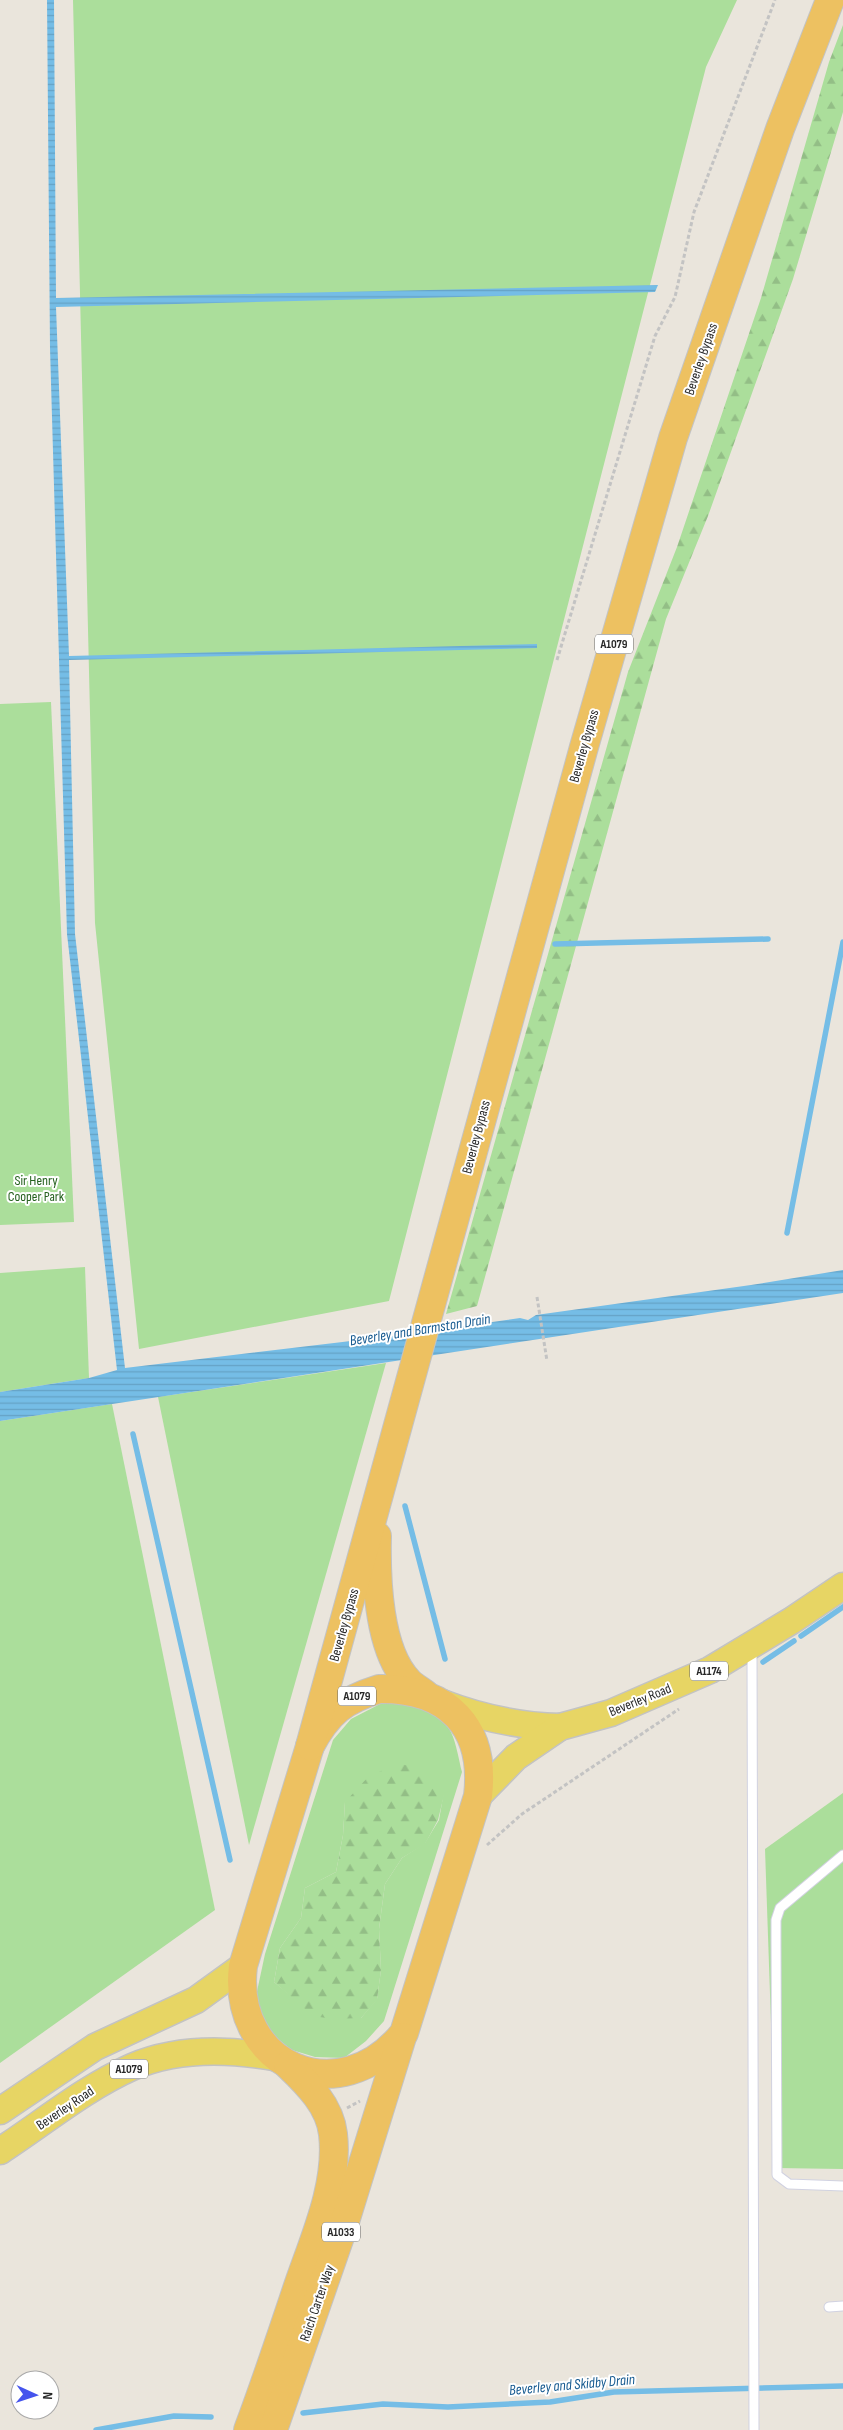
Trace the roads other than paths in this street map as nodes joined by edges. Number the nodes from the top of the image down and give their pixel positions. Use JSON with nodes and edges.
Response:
{"nodes":[{"id":1,"x":830,"y":0,"type":"edge"},
{"id":2,"x":377,"y":1505,"type":"junction"},
{"id":3,"x":843,"y":1586,"type":"edge"},
{"id":4,"x":752,"y":1645,"type":"junction"},
{"id":5,"x":433,"y":1699,"type":"junction"},
{"id":6,"x":560,"y":1727,"type":"junction"},
{"id":7,"x":310,"y":1746,"type":"junction"},
{"id":8,"x":478,"y":1796,"type":"junction"},
{"id":9,"x":843,"y":1855,"type":"edge"},
{"id":10,"x":243,"y":1966,"type":"junction"},
{"id":11,"x":404,"y":2033,"type":"junction"},
{"id":12,"x":283,"y":2061,"type":"junction"},
{"id":13,"x":0,"y":2111,"type":"edge"},
{"id":14,"x":0,"y":2151,"type":"edge"},
{"id":15,"x":843,"y":2186,"type":"edge"},
{"id":16,"x":843,"y":2306,"type":"edge"},
{"id":17,"x":829,"y":2307,"type":"dead end"},
{"id":18,"x":248,"y":2430,"type":"edge"},
{"id":19,"x":273,"y":2430,"type":"edge"},
{"id":20,"x":754,"y":2430,"type":"edge"}],
"edges":[{"from":1,"to":2,"type":"highway","name":"Beverley Bypass","number":"A1079"},
{"from":2,"to":5,"type":"highway","name":"Beverley Bypass"},
{"from":2,"to":7,"type":"highway","name":"Beverley Bypass"},
{"from":3,"to":4,"type":"main road","name":"Beverley Road","number":"A1174"},
{"from":4,"to":6,"type":"main road","name":"Beverley Road","number":"A1174"},
{"from":4,"to":20,"type":"lane"},
{"from":5,"to":6,"type":"main road","name":"Beverley Road","number":"A1174"},
{"from":5,"to":7,"type":"highway","number":"A1079"},
{"from":5,"to":8,"type":"highway","number":"A1079"},
{"from":6,"to":8,"type":"main road","name":"Beverley Road","number":"A1174"},
{"from":7,"to":10,"type":"highway","number":"A1079"},
{"from":8,"to":11,"type":"highway","number":"A1079"},
{"from":9,"to":15,"type":"lane"},
{"from":10,"to":12,"type":"highway","number":"A1079"},
{"from":10,"to":13,"type":"main road","number":"A1079"},
{"from":11,"to":12,"type":"highway","number":"A1079"},
{"from":11,"to":19,"type":"highway","name":"Raich Carter Way","number":"A1033"},
{"from":12,"to":14,"type":"main road","name":"Beverley Road","number":"A1079"},
{"from":12,"to":18,"type":"highway","name":"Raich Carter Way","number":"A1033"},
{"from":16,"to":17,"type":"lane"}]}
